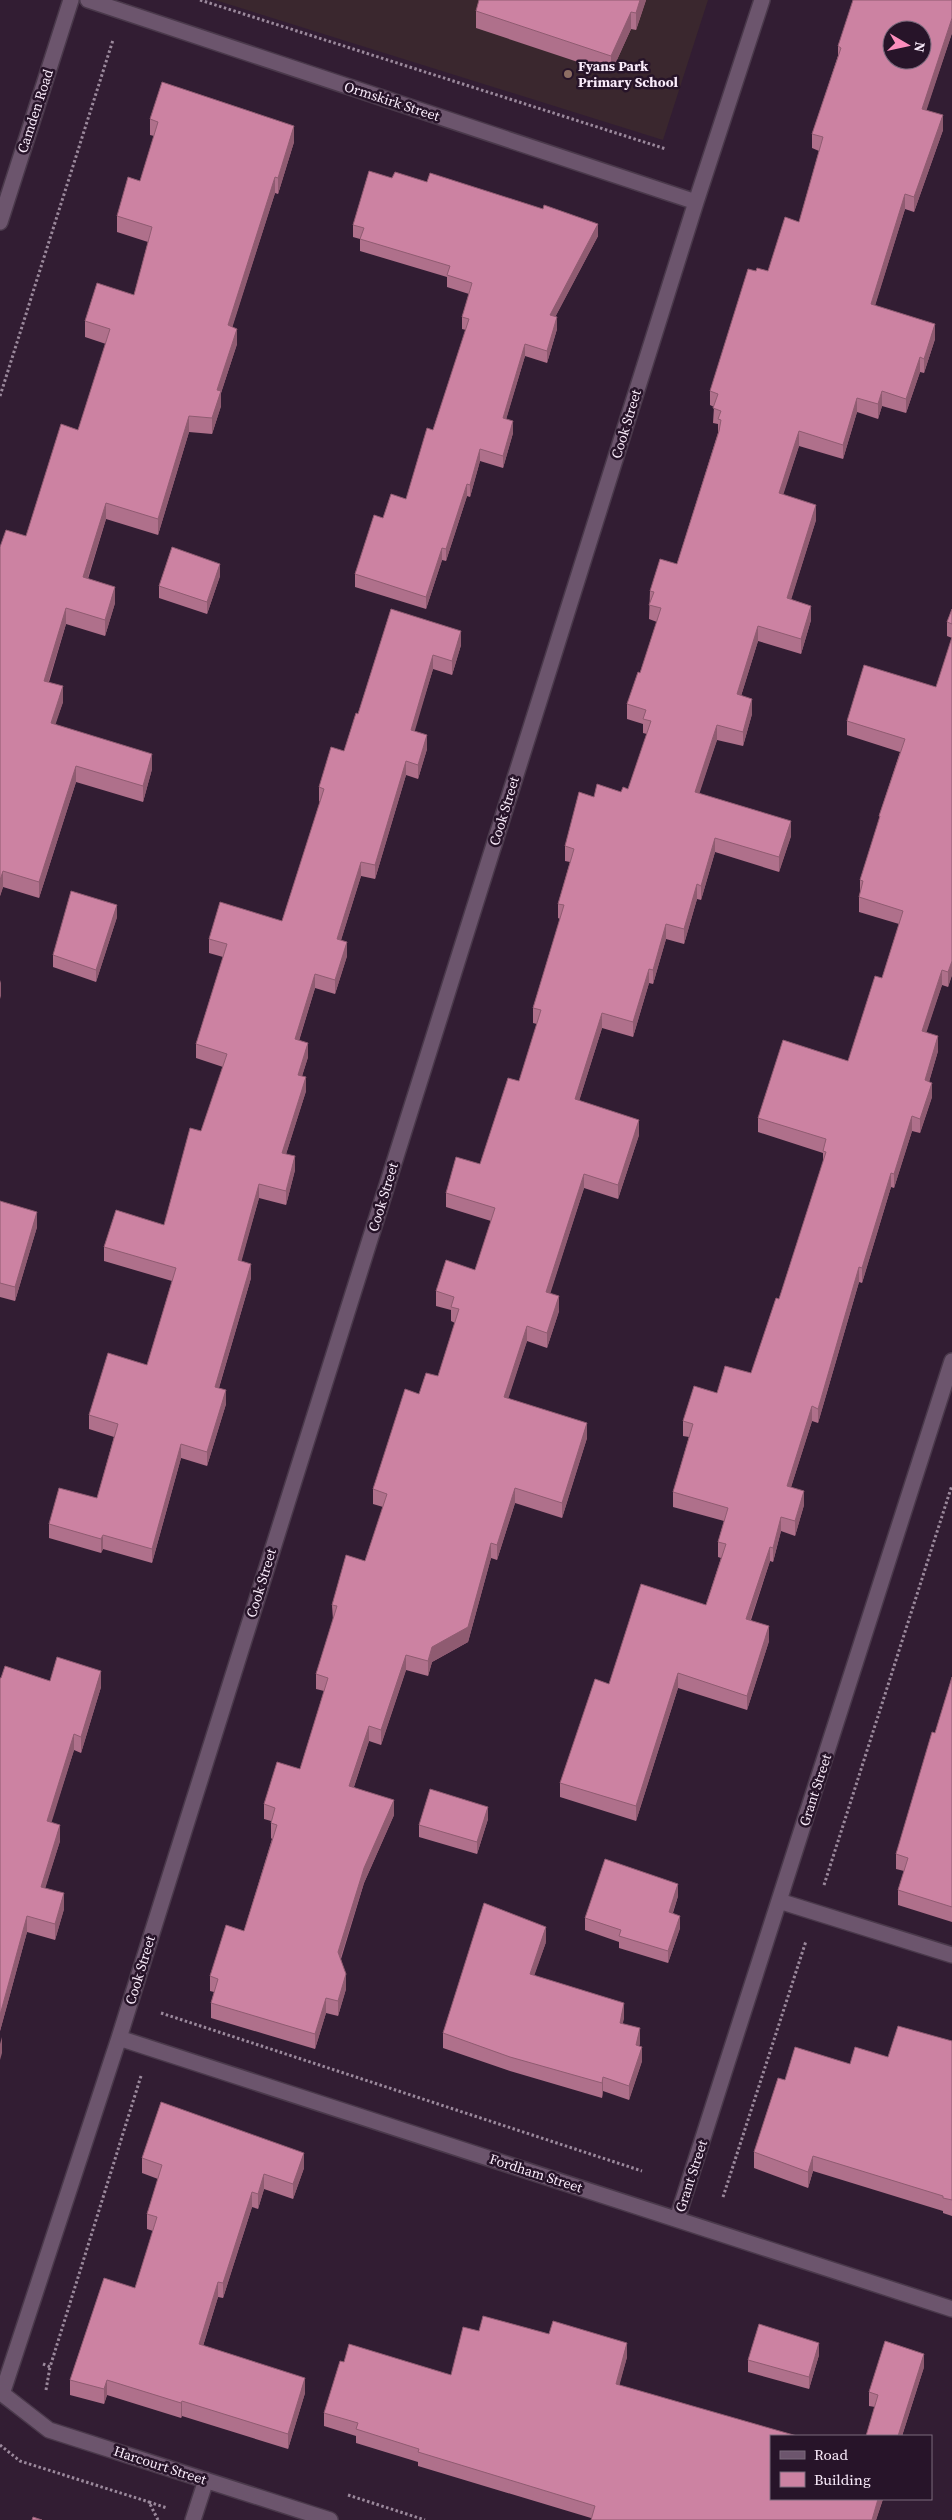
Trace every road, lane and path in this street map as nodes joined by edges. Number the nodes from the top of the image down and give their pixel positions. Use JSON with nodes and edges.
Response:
{"nodes":[{"id":1,"x":71,"y":0,"type":"edge"},
{"id":2,"x":88,"y":0,"type":"edge"},
{"id":3,"x":200,"y":0,"type":"edge"},
{"id":4,"x":762,"y":0,"type":"edge"},
{"id":5,"x":122,"y":12,"type":"junction"},
{"id":6,"x":666,"y":149,"type":"dead end"},
{"id":7,"x":696,"y":202,"type":"junction"},
{"id":8,"x":0,"y":222,"type":"edge"},
{"id":9,"x":0,"y":396,"type":"edge"},
{"id":10,"x":952,"y":1361,"type":"edge"},
{"id":11,"x":952,"y":1485,"type":"edge"},
{"id":12,"x":779,"y":1901,"type":"junction"},
{"id":13,"x":815,"y":1912,"type":"junction"},
{"id":14,"x":952,"y":1955,"type":"edge"},
{"id":15,"x":161,"y":2013,"type":"dead end"},
{"id":16,"x":119,"y":2038,"type":"junction"},
{"id":17,"x":150,"y":2048,"type":"junction"},
{"id":18,"x":642,"y":2171,"type":"dead end"},
{"id":19,"x":723,"y":2197,"type":"dead end"},
{"id":20,"x":677,"y":2219,"type":"junction"},
{"id":21,"x":952,"y":2308,"type":"edge"},
{"id":22,"x":14,"y":2355,"type":"junction"},
{"id":23,"x":1,"y":2393,"type":"edge"},
{"id":24,"x":0,"y":2444,"type":"edge"},
{"id":25,"x":206,"y":2480,"type":"junction"},
{"id":26,"x":149,"y":2502,"type":"dead end"},
{"id":27,"x":193,"y":2520,"type":"edge"},
{"id":28,"x":330,"y":2520,"type":"edge"}],
"edges":[{"from":1,"to":8,"type":"street","name":"Camden Road"},
{"from":2,"to":5,"type":"street","name":"Ormskirk Street"},
{"from":3,"to":6,"type":"path"},
{"from":4,"to":7,"type":"street","name":"Cook Street"},
{"from":5,"to":7,"type":"street","name":"Ormskirk Street"},
{"from":5,"to":9,"type":"path"},
{"from":7,"to":16,"type":"street","name":"Cook Street"},
{"from":10,"to":12,"type":"street","name":"Grant Street"},
{"from":11,"to":13,"type":"path"},
{"from":12,"to":13,"type":"street"},
{"from":12,"to":20,"type":"street","name":"Grant Street"},
{"from":13,"to":14,"type":"street"},
{"from":13,"to":19,"type":"path"},
{"from":15,"to":18,"type":"path"},
{"from":16,"to":17,"type":"street","name":"Fordham Street"},
{"from":16,"to":22,"type":"street","name":"Cook Street"},
{"from":17,"to":20,"type":"street","name":"Fordham Street"},
{"from":17,"to":22,"type":"path"},
{"from":20,"to":21,"type":"street","name":"Fordham Street"},
{"from":22,"to":23,"type":"street","name":"Cook Street"},
{"from":23,"to":25,"type":"street","name":"Harcourt Street"},
{"from":24,"to":26,"type":"path"},
{"from":25,"to":27,"type":"street"},
{"from":25,"to":28,"type":"street","name":"Harcourt Street"}]}
